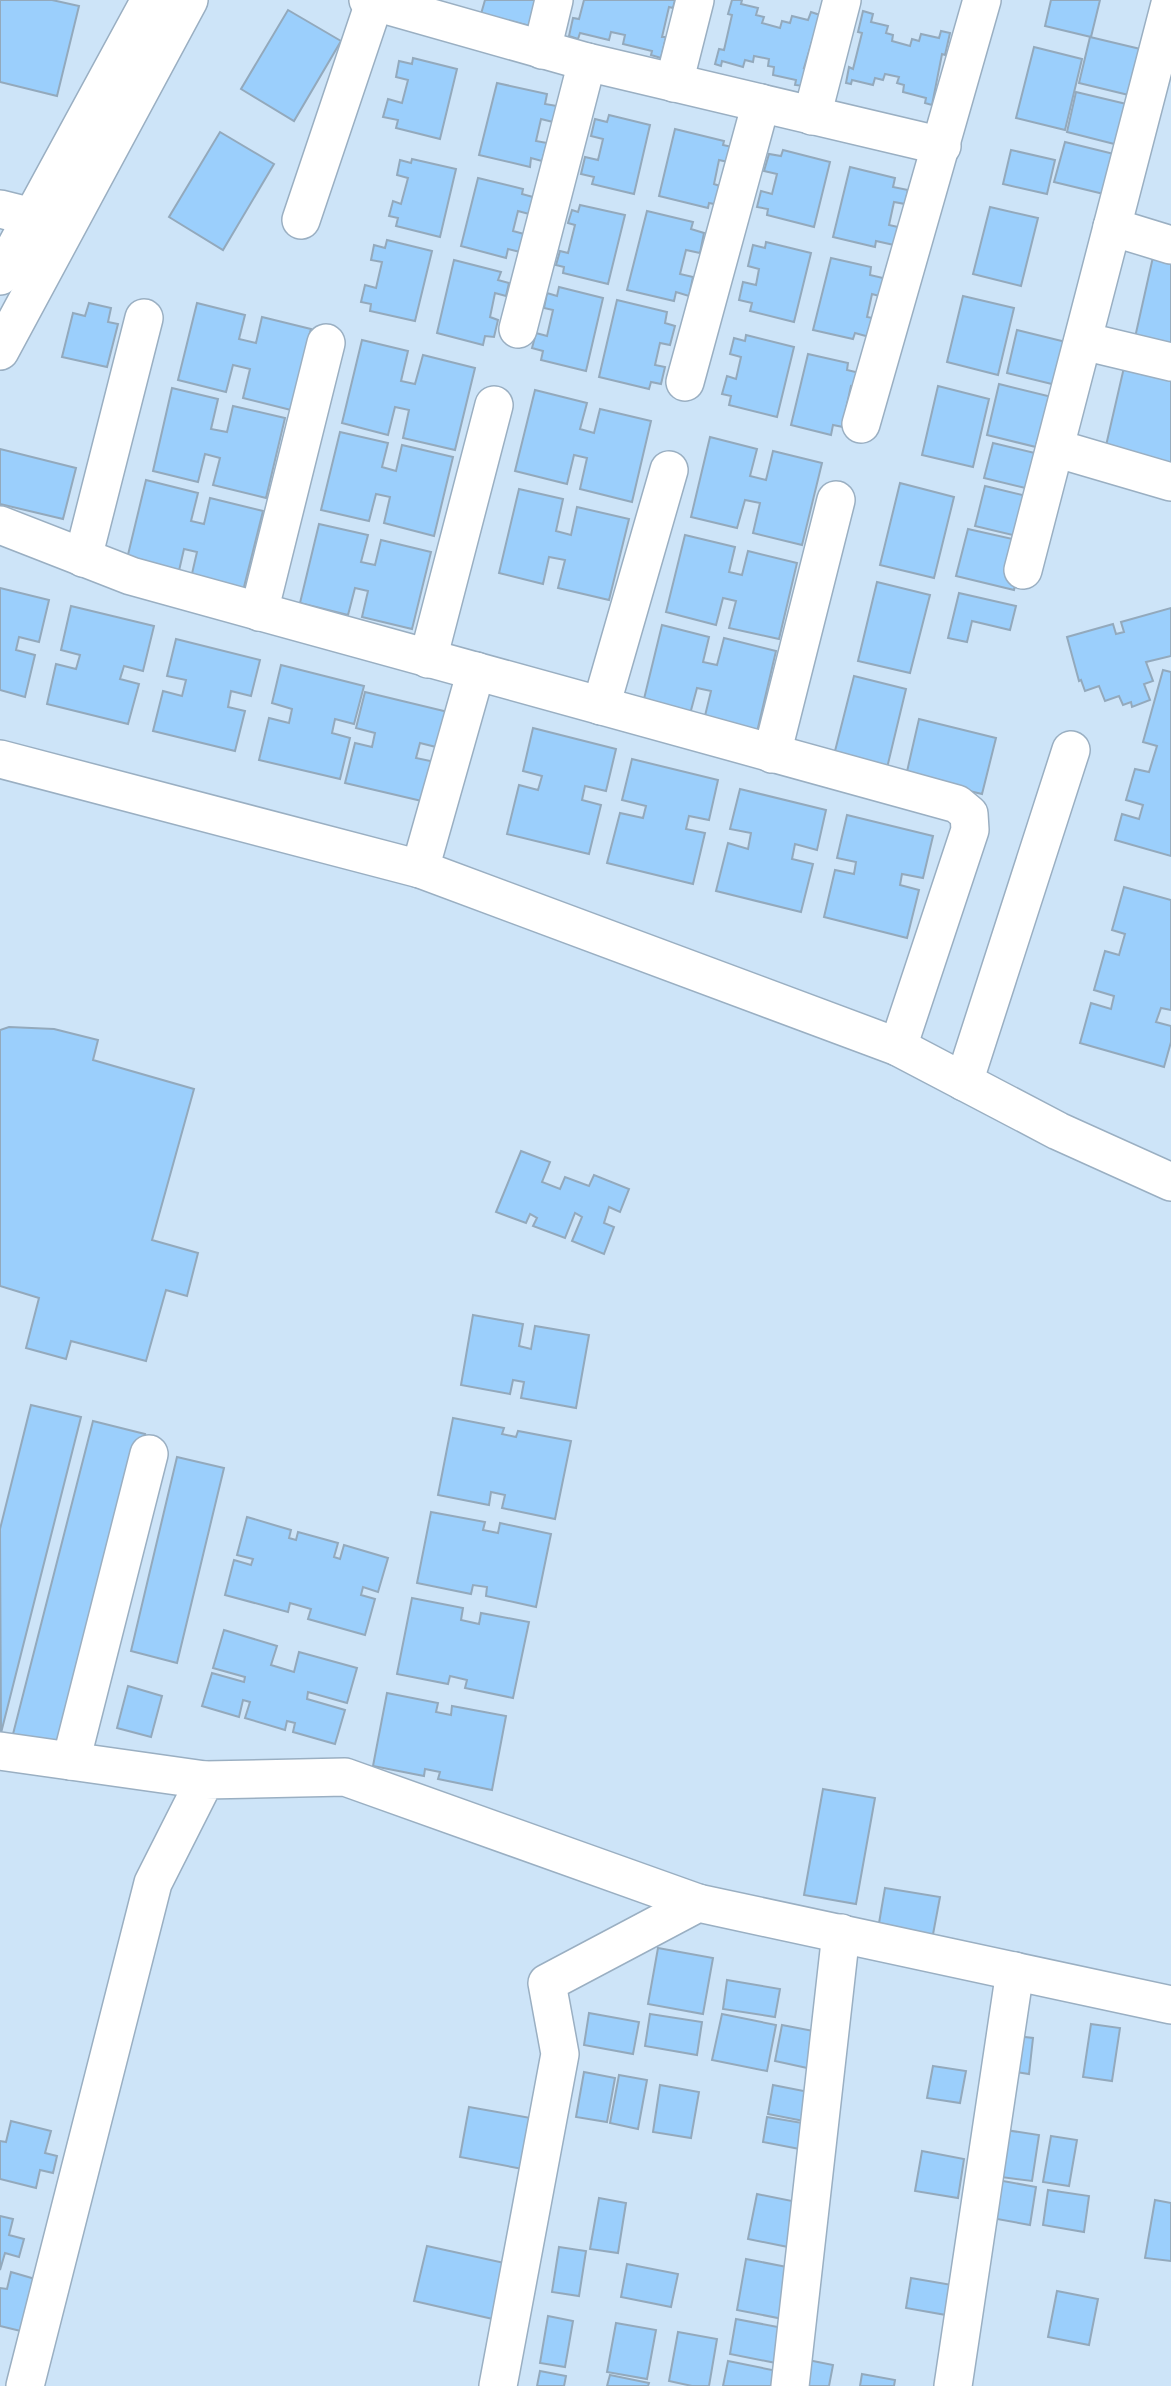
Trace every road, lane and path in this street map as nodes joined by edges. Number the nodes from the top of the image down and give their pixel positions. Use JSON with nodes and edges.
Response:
{"nodes":[{"id":1,"x":150,"y":0,"type":"edge"},
{"id":2,"x":189,"y":0,"type":"edge"},
{"id":3,"x":554,"y":0,"type":"edge"},
{"id":4,"x":695,"y":0,"type":"edge"},
{"id":5,"x":842,"y":0,"type":"edge"},
{"id":6,"x":982,"y":0,"type":"edge"},
{"id":7,"x":1171,"y":0,"type":"edge"},
{"id":8,"x":372,"y":1,"type":"edge"},
{"id":9,"x":542,"y":50,"type":"junction"},
{"id":10,"x":587,"y":62,"type":"junction"},
{"id":11,"x":674,"y":83,"type":"junction"},
{"id":12,"x":1160,"y":88,"type":"edge"},
{"id":13,"x":761,"y":103,"type":"junction"},
{"id":14,"x":813,"y":116,"type":"junction"},
{"id":15,"x":942,"y":146,"type":"junction"},
{"id":16,"x":16,"y":213,"type":"edge"},
{"id":17,"x":301,"y":220,"type":"dead end"},
{"id":18,"x":1112,"y":227,"type":"junction"},
{"id":19,"x":1171,"y":244,"type":"edge"},
{"id":20,"x":0,"y":276,"type":"edge"},
{"id":21,"x":144,"y":318,"type":"dead end"},
{"id":22,"x":519,"y":329,"type":"dead end"},
{"id":23,"x":1083,"y":341,"type":"junction"},
{"id":24,"x":327,"y":343,"type":"dead end"},
{"id":25,"x":0,"y":351,"type":"edge"},
{"id":26,"x":1171,"y":362,"type":"edge"},
{"id":27,"x":685,"y":382,"type":"dead end"},
{"id":28,"x":494,"y":405,"type":"dead end"},
{"id":29,"x":861,"y":424,"type":"dead end"},
{"id":30,"x":1055,"y":448,"type":"junction"},
{"id":31,"x":669,"y":470,"type":"dead end"},
{"id":32,"x":1171,"y":482,"type":"edge"},
{"id":33,"x":836,"y":500,"type":"dead end"},
{"id":34,"x":0,"y":525,"type":"edge"},
{"id":35,"x":83,"y":558,"type":"junction"},
{"id":36,"x":1023,"y":570,"type":"dead end"},
{"id":37,"x":259,"y":612,"type":"junction"},
{"id":38,"x":428,"y":659,"type":"junction"},
{"id":39,"x":476,"y":671,"type":"junction"},
{"id":40,"x":601,"y":706,"type":"junction"},
{"id":41,"x":1071,"y":750,"type":"dead end"},
{"id":42,"x":772,"y":754,"type":"junction"},
{"id":43,"x":0,"y":759,"type":"edge"},
{"id":44,"x":420,"y":869,"type":"junction"},
{"id":45,"x":898,"y":1047,"type":"junction"},
{"id":46,"x":964,"y":1082,"type":"junction"},
{"id":47,"x":1171,"y":1182,"type":"edge"},
{"id":48,"x":149,"y":1454,"type":"dead end"},
{"id":49,"x":0,"y":1751,"type":"edge"},
{"id":50,"x":71,"y":1761,"type":"junction"},
{"id":51,"x":205,"y":1780,"type":"junction"},
{"id":52,"x":698,"y":1903,"type":"junction"},
{"id":53,"x":841,"y":1933,"type":"junction"},
{"id":54,"x":1015,"y":1971,"type":"junction"},
{"id":55,"x":1171,"y":2005,"type":"edge"},
{"id":56,"x":25,"y":2386,"type":"edge"},
{"id":57,"x":498,"y":2386,"type":"edge"},
{"id":58,"x":790,"y":2386,"type":"edge"},
{"id":59,"x":953,"y":2386,"type":"edge"}],
"edges":[{"from":1,"to":16,"type":"street"},
{"from":2,"to":25,"type":"street"},
{"from":3,"to":9,"type":"street"},
{"from":4,"to":11,"type":"street"},
{"from":5,"to":14,"type":"street"},
{"from":6,"to":15,"type":"street"},
{"from":7,"to":12,"type":"street"},
{"from":8,"to":9,"type":"street"},
{"from":8,"to":17,"type":"street"},
{"from":9,"to":10,"type":"street"},
{"from":10,"to":11,"type":"street"},
{"from":10,"to":22,"type":"street"},
{"from":11,"to":13,"type":"street"},
{"from":12,"to":18,"type":"street"},
{"from":13,"to":14,"type":"street"},
{"from":13,"to":27,"type":"street"},
{"from":14,"to":15,"type":"street"},
{"from":15,"to":29,"type":"street"},
{"from":16,"to":20,"type":"street"},
{"from":18,"to":19,"type":"street"},
{"from":18,"to":23,"type":"street"},
{"from":21,"to":35,"type":"street"},
{"from":23,"to":26,"type":"street"},
{"from":23,"to":30,"type":"street"},
{"from":24,"to":37,"type":"street"},
{"from":28,"to":38,"type":"street"},
{"from":30,"to":32,"type":"street"},
{"from":30,"to":36,"type":"street"},
{"from":31,"to":40,"type":"street"},
{"from":33,"to":42,"type":"street"},
{"from":34,"to":35,"type":"street"},
{"from":35,"to":37,"type":"street"},
{"from":37,"to":38,"type":"street"},
{"from":38,"to":39,"type":"street"},
{"from":39,"to":40,"type":"street"},
{"from":39,"to":44,"type":"street"},
{"from":40,"to":42,"type":"street"},
{"from":41,"to":46,"type":"street"},
{"from":42,"to":45,"type":"street"},
{"from":43,"to":44,"type":"street"},
{"from":44,"to":45,"type":"street"},
{"from":45,"to":46,"type":"street"},
{"from":46,"to":47,"type":"street"},
{"from":48,"to":50,"type":"street"},
{"from":49,"to":50,"type":"street"},
{"from":50,"to":51,"type":"street"},
{"from":51,"to":52,"type":"street"},
{"from":51,"to":56,"type":"street"},
{"from":52,"to":53,"type":"street"},
{"from":52,"to":57,"type":"street"},
{"from":53,"to":54,"type":"street"},
{"from":53,"to":58,"type":"street"},
{"from":54,"to":55,"type":"street"},
{"from":54,"to":59,"type":"street"}]}
